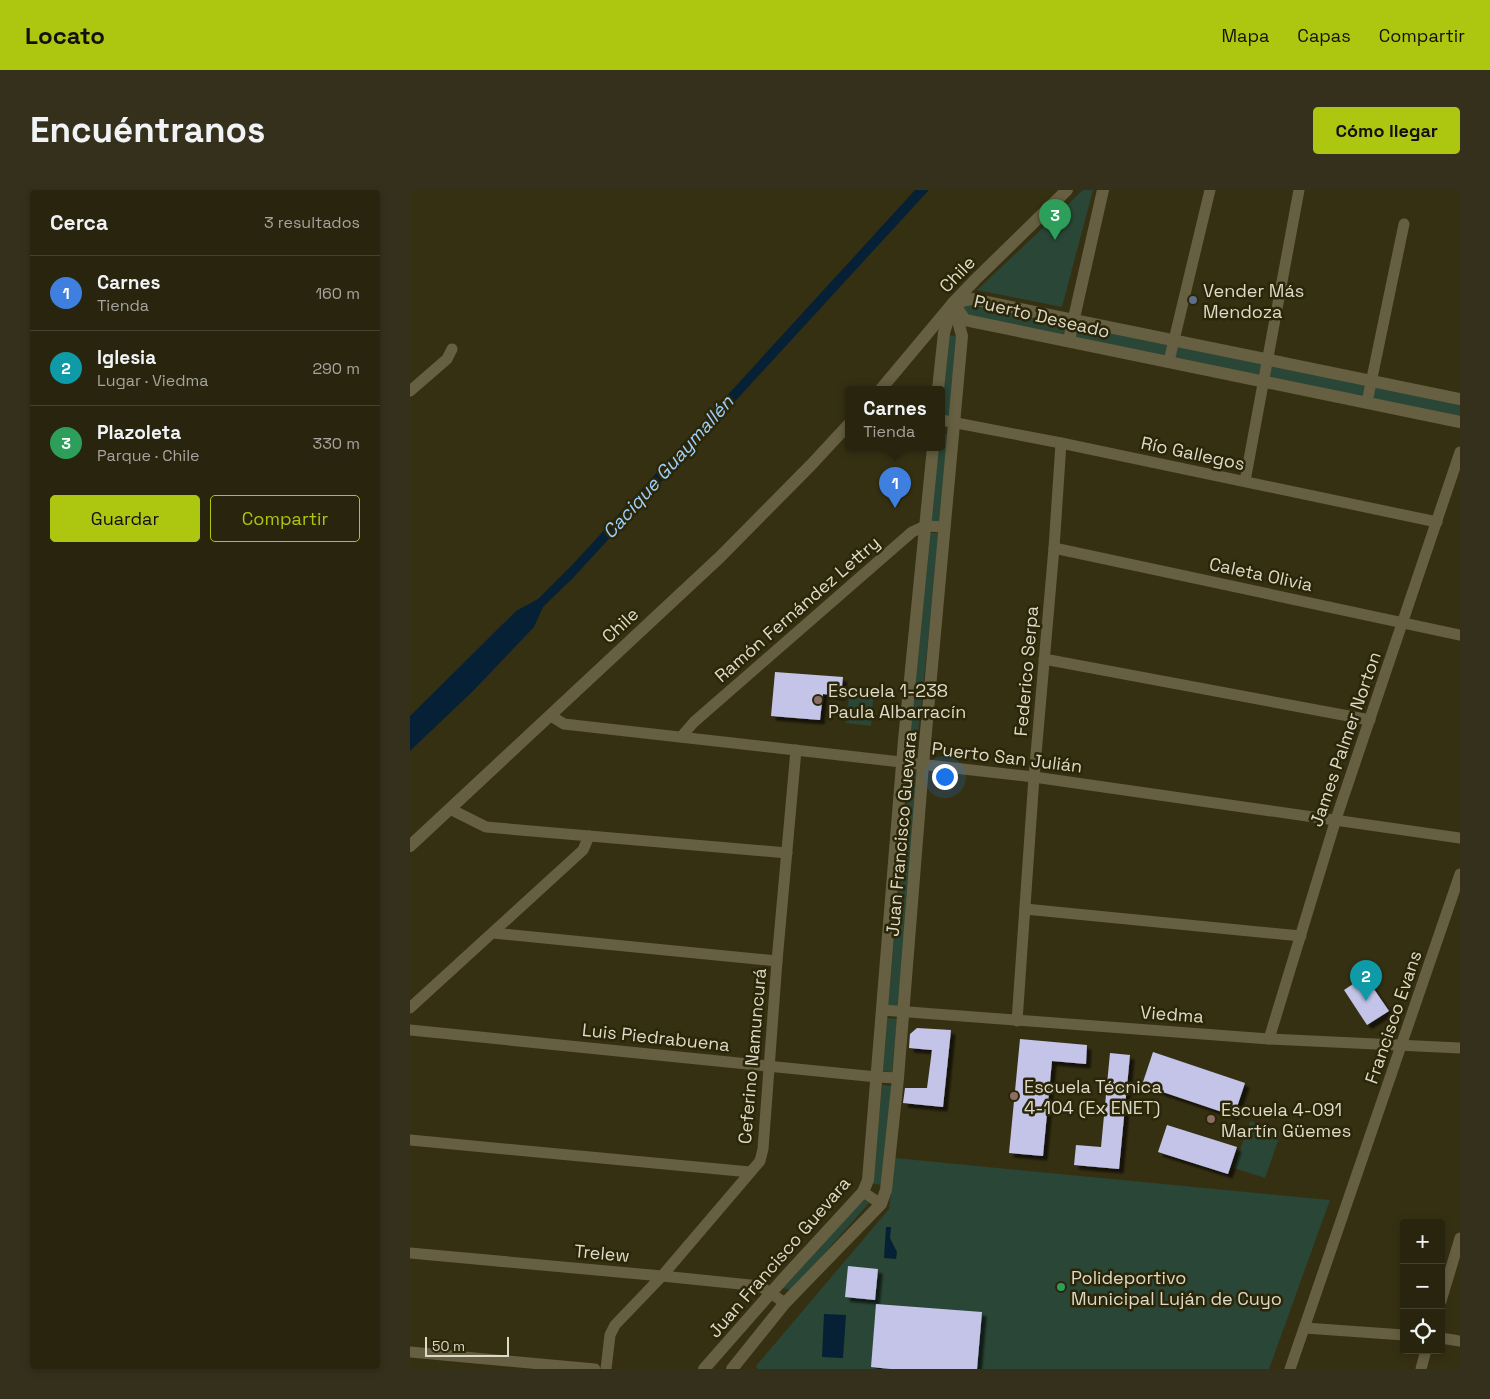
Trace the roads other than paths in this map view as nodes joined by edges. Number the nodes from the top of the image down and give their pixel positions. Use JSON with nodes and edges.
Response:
{"nodes":[{"id":1,"x":1067,"y":190,"type":"edge"},
{"id":2,"x":1103,"y":190,"type":"edge"},
{"id":3,"x":1210,"y":190,"type":"edge"},
{"id":4,"x":1299,"y":190,"type":"edge"},
{"id":5,"x":1404,"y":224,"type":"dead end"},
{"id":6,"x":953,"y":303,"type":"junction"},
{"id":7,"x":1074,"y":320,"type":"junction"},
{"id":8,"x":1069,"y":340,"type":"junction"},
{"id":9,"x":1174,"y":340,"type":"junction"},
{"id":10,"x":452,"y":349,"type":"dead end"},
{"id":11,"x":1267,"y":359,"type":"junction"},
{"id":12,"x":1168,"y":361,"type":"junction"},
{"id":13,"x":1263,"y":380,"type":"junction"},
{"id":14,"x":1372,"y":381,"type":"junction"},
{"id":15,"x":883,"y":386,"type":"edge"},
{"id":16,"x":938,"y":386,"type":"edge"},
{"id":17,"x":410,"y":391,"type":"edge"},
{"id":18,"x":1460,"y":399,"type":"edge"},
{"id":19,"x":1366,"y":402,"type":"junction"},
{"id":20,"x":948,"y":421,"type":"edge"},
{"id":21,"x":1460,"y":422,"type":"edge"},
{"id":22,"x":845,"y":428,"type":"edge"},
{"id":23,"x":1061,"y":443,"type":"junction"},
{"id":24,"x":933,"y":451,"type":"edge"},
{"id":25,"x":1460,"y":452,"type":"edge"},
{"id":26,"x":1245,"y":481,"type":"junction"},
{"id":27,"x":1437,"y":522,"type":"junction"},
{"id":28,"x":926,"y":526,"type":"junction"},
{"id":29,"x":945,"y":527,"type":"junction"},
{"id":30,"x":1054,"y":548,"type":"junction"},
{"id":31,"x":1403,"y":622,"type":"junction"},
{"id":32,"x":1460,"y":634,"type":"edge"},
{"id":33,"x":1044,"y":658,"type":"junction"},
{"id":34,"x":551,"y":716,"type":"junction"},
{"id":35,"x":1370,"y":720,"type":"junction"},
{"id":36,"x":681,"y":737,"type":"junction"},
{"id":37,"x":796,"y":750,"type":"junction"},
{"id":38,"x":903,"y":762,"type":"junction"},
{"id":39,"x":923,"y":764,"type":"junction"},
{"id":40,"x":1034,"y":777,"type":"junction"},
{"id":41,"x":450,"y":809,"type":"junction"},
{"id":42,"x":1336,"y":820,"type":"junction"},
{"id":43,"x":589,"y":836,"type":"junction"},
{"id":44,"x":1460,"y":838,"type":"edge"},
{"id":45,"x":410,"y":846,"type":"edge"},
{"id":46,"x":787,"y":853,"type":"junction"},
{"id":47,"x":1460,"y":874,"type":"edge"},
{"id":48,"x":1025,"y":909,"type":"junction"},
{"id":49,"x":493,"y":933,"type":"junction"},
{"id":50,"x":1301,"y":936,"type":"junction"},
{"id":51,"x":777,"y":961,"type":"junction"},
{"id":52,"x":410,"y":1008,"type":"edge"},
{"id":53,"x":882,"y":1010,"type":"junction"},
{"id":54,"x":904,"y":1011,"type":"junction"},
{"id":55,"x":1018,"y":1021,"type":"junction"},
{"id":56,"x":410,"y":1030,"type":"edge"},
{"id":57,"x":1270,"y":1039,"type":"junction"},
{"id":58,"x":1402,"y":1046,"type":"junction"},
{"id":59,"x":1460,"y":1048,"type":"edge"},
{"id":60,"x":770,"y":1066,"type":"junction"},
{"id":61,"x":878,"y":1077,"type":"junction"},
{"id":62,"x":898,"y":1078,"type":"junction"},
{"id":63,"x":410,"y":1140,"type":"edge"},
{"id":64,"x":750,"y":1172,"type":"junction"},
{"id":65,"x":863,"y":1192,"type":"junction"},
{"id":66,"x":881,"y":1204,"type":"junction"},
{"id":67,"x":1459,"y":1242,"type":"edge"},
{"id":68,"x":410,"y":1253,"type":"edge"},
{"id":69,"x":662,"y":1276,"type":"junction"},
{"id":70,"x":1445,"y":1288,"type":"edge"},
{"id":71,"x":771,"y":1293,"type":"junction"},
{"id":72,"x":786,"y":1303,"type":"junction"},
{"id":73,"x":1305,"y":1328,"type":"junction"},
{"id":74,"x":1400,"y":1335,"type":"edge"},
{"id":75,"x":1445,"y":1339,"type":"edge"},
{"id":76,"x":1460,"y":1341,"type":"edge"},
{"id":77,"x":410,"y":1352,"type":"edge"},
{"id":78,"x":1425,"y":1354,"type":"edge"},
{"id":79,"x":514,"y":1365,"type":"edge"},
{"id":80,"x":595,"y":1369,"type":"edge"},
{"id":81,"x":606,"y":1369,"type":"edge"},
{"id":82,"x":704,"y":1369,"type":"edge"},
{"id":83,"x":732,"y":1369,"type":"edge"},
{"id":84,"x":1290,"y":1369,"type":"edge"},
{"id":85,"x":1420,"y":1369,"type":"edge"}],
"edges":[{"from":1,"to":6,"type":"street","name":"Chile"},
{"from":2,"to":7,"type":"street"},
{"from":3,"to":9,"type":"street"},
{"from":4,"to":11,"type":"street"},
{"from":5,"to":14,"type":"street"},
{"from":6,"to":7,"type":"street","name":"Puerto Deseado"},
{"from":6,"to":8,"type":"street","name":"Puerto Deseado"},
{"from":6,"to":15,"type":"street","name":"Chile"},
{"from":6,"to":16,"type":"street"},
{"from":6,"to":20,"type":"street","name":"Juan Francisco Guevara"},
{"from":7,"to":8,"type":"street"},
{"from":7,"to":9,"type":"street","name":"Puerto Deseado"},
{"from":8,"to":12,"type":"street","name":"Puerto Deseado"},
{"from":9,"to":11,"type":"street","name":"Puerto Deseado"},
{"from":9,"to":12,"type":"street"},
{"from":10,"to":17,"type":"street"},
{"from":11,"to":13,"type":"street"},
{"from":11,"to":14,"type":"street","name":"Puerto Deseado"},
{"from":12,"to":13,"type":"street","name":"Puerto Deseado"},
{"from":13,"to":19,"type":"street","name":"Puerto Deseado"},
{"from":13,"to":26,"type":"street"},
{"from":14,"to":18,"type":"street","name":"Puerto Deseado"},
{"from":14,"to":19,"type":"street"},
{"from":19,"to":21,"type":"street","name":"Puerto Deseado"},
{"from":20,"to":23,"type":"street","name":"Río Gallegos"},
{"from":20,"to":29,"type":"street","name":"Juan Francisco Guevara"},
{"from":22,"to":34,"type":"street","name":"Chile"},
{"from":23,"to":26,"type":"street","name":"Río Gallegos"},
{"from":23,"to":30,"type":"street","name":"Federico Serpa"},
{"from":24,"to":28,"type":"street","name":"Juan Francisco Guevara"},
{"from":25,"to":27,"type":"street","name":"James Palmer Norton"},
{"from":26,"to":27,"type":"street","name":"Río Gallegos"},
{"from":27,"to":31,"type":"street","name":"James Palmer Norton"},
{"from":28,"to":29,"type":"street"},
{"from":28,"to":36,"type":"street","name":"Ramón Fernández Lettry"},
{"from":28,"to":38,"type":"street","name":"Juan Francisco Guevara"},
{"from":29,"to":39,"type":"street","name":"Juan Francisco Guevara"},
{"from":30,"to":31,"type":"street","name":"Caleta Olivia"},
{"from":30,"to":33,"type":"street","name":"Federico Serpa"},
{"from":31,"to":32,"type":"street","name":"Caleta Olivia"},
{"from":31,"to":35,"type":"street","name":"James Palmer Norton"},
{"from":33,"to":35,"type":"street"},
{"from":33,"to":40,"type":"street","name":"Federico Serpa"},
{"from":34,"to":36,"type":"street","name":"Puerto San Julián"},
{"from":34,"to":41,"type":"street","name":"Chile"},
{"from":35,"to":42,"type":"street","name":"James Palmer Norton"},
{"from":36,"to":37,"type":"street","name":"Puerto San Julián"},
{"from":37,"to":38,"type":"street","name":"Puerto San Julián"},
{"from":37,"to":46,"type":"street","name":"Ceferino Namuncurá"},
{"from":38,"to":39,"type":"street","name":"Puerto San Julián"},
{"from":38,"to":53,"type":"street","name":"Juan Francisco Guevara"},
{"from":39,"to":40,"type":"street","name":"Puerto San Julián"},
{"from":39,"to":54,"type":"street","name":"Juan Francisco Guevara"},
{"from":40,"to":42,"type":"street","name":"Puerto San Julián"},
{"from":40,"to":48,"type":"street","name":"Federico Serpa"},
{"from":41,"to":43,"type":"street"},
{"from":41,"to":45,"type":"street","name":"Chile"},
{"from":42,"to":44,"type":"street","name":"Puerto San Julián"},
{"from":42,"to":50,"type":"street","name":"James Palmer Norton"},
{"from":43,"to":46,"type":"street"},
{"from":43,"to":49,"type":"street"},
{"from":46,"to":51,"type":"street","name":"Ceferino Namuncurá"},
{"from":47,"to":58,"type":"street","name":"Francisco Evans"},
{"from":48,"to":50,"type":"street"},
{"from":48,"to":55,"type":"street","name":"Federico Serpa"},
{"from":49,"to":51,"type":"street"},
{"from":49,"to":52,"type":"street"},
{"from":50,"to":57,"type":"street","name":"James Palmer Norton"},
{"from":51,"to":60,"type":"street","name":"Ceferino Namuncurá"},
{"from":53,"to":54,"type":"street","name":"Viedma"},
{"from":53,"to":61,"type":"street","name":"Juan Francisco Guevara"},
{"from":54,"to":55,"type":"street","name":"Viedma"},
{"from":54,"to":62,"type":"street","name":"Juan Francisco Guevara"},
{"from":55,"to":57,"type":"street","name":"Viedma"},
{"from":56,"to":60,"type":"street","name":"Luis Piedrabuena"},
{"from":57,"to":58,"type":"street","name":"Viedma"},
{"from":58,"to":59,"type":"street","name":"Viedma"},
{"from":58,"to":73,"type":"street","name":"Francisco Evans"},
{"from":60,"to":61,"type":"street","name":"Luis Piedrabuena"},
{"from":60,"to":64,"type":"street","name":"Ceferino Namuncurá"},
{"from":61,"to":62,"type":"street","name":"Luis Piedrabuena"},
{"from":61,"to":65,"type":"street","name":"Juan Francisco Guevara"},
{"from":62,"to":66,"type":"street","name":"Juan Francisco Guevara"},
{"from":63,"to":64,"type":"street"},
{"from":64,"to":69,"type":"street","name":"Ceferino Namuncurá"},
{"from":65,"to":66,"type":"street"},
{"from":65,"to":71,"type":"street","name":"Juan Francisco Guevara"},
{"from":66,"to":72,"type":"street","name":"Juan Francisco Guevara"},
{"from":67,"to":70,"type":"street"},
{"from":68,"to":69,"type":"street","name":"Trelew"},
{"from":69,"to":71,"type":"street","name":"Trelew"},
{"from":69,"to":81,"type":"street","name":"Ceferino Namuncurá"},
{"from":71,"to":72,"type":"street","name":"Trelew"},
{"from":71,"to":82,"type":"street","name":"Juan Francisco Guevara"},
{"from":72,"to":83,"type":"street","name":"Juan Francisco Guevara"},
{"from":73,"to":74,"type":"street"},
{"from":73,"to":84,"type":"street","name":"Francisco Evans"},
{"from":75,"to":76,"type":"street"},
{"from":77,"to":79,"type":"street"},
{"from":78,"to":85,"type":"street"},
{"from":79,"to":80,"type":"street"}]}
